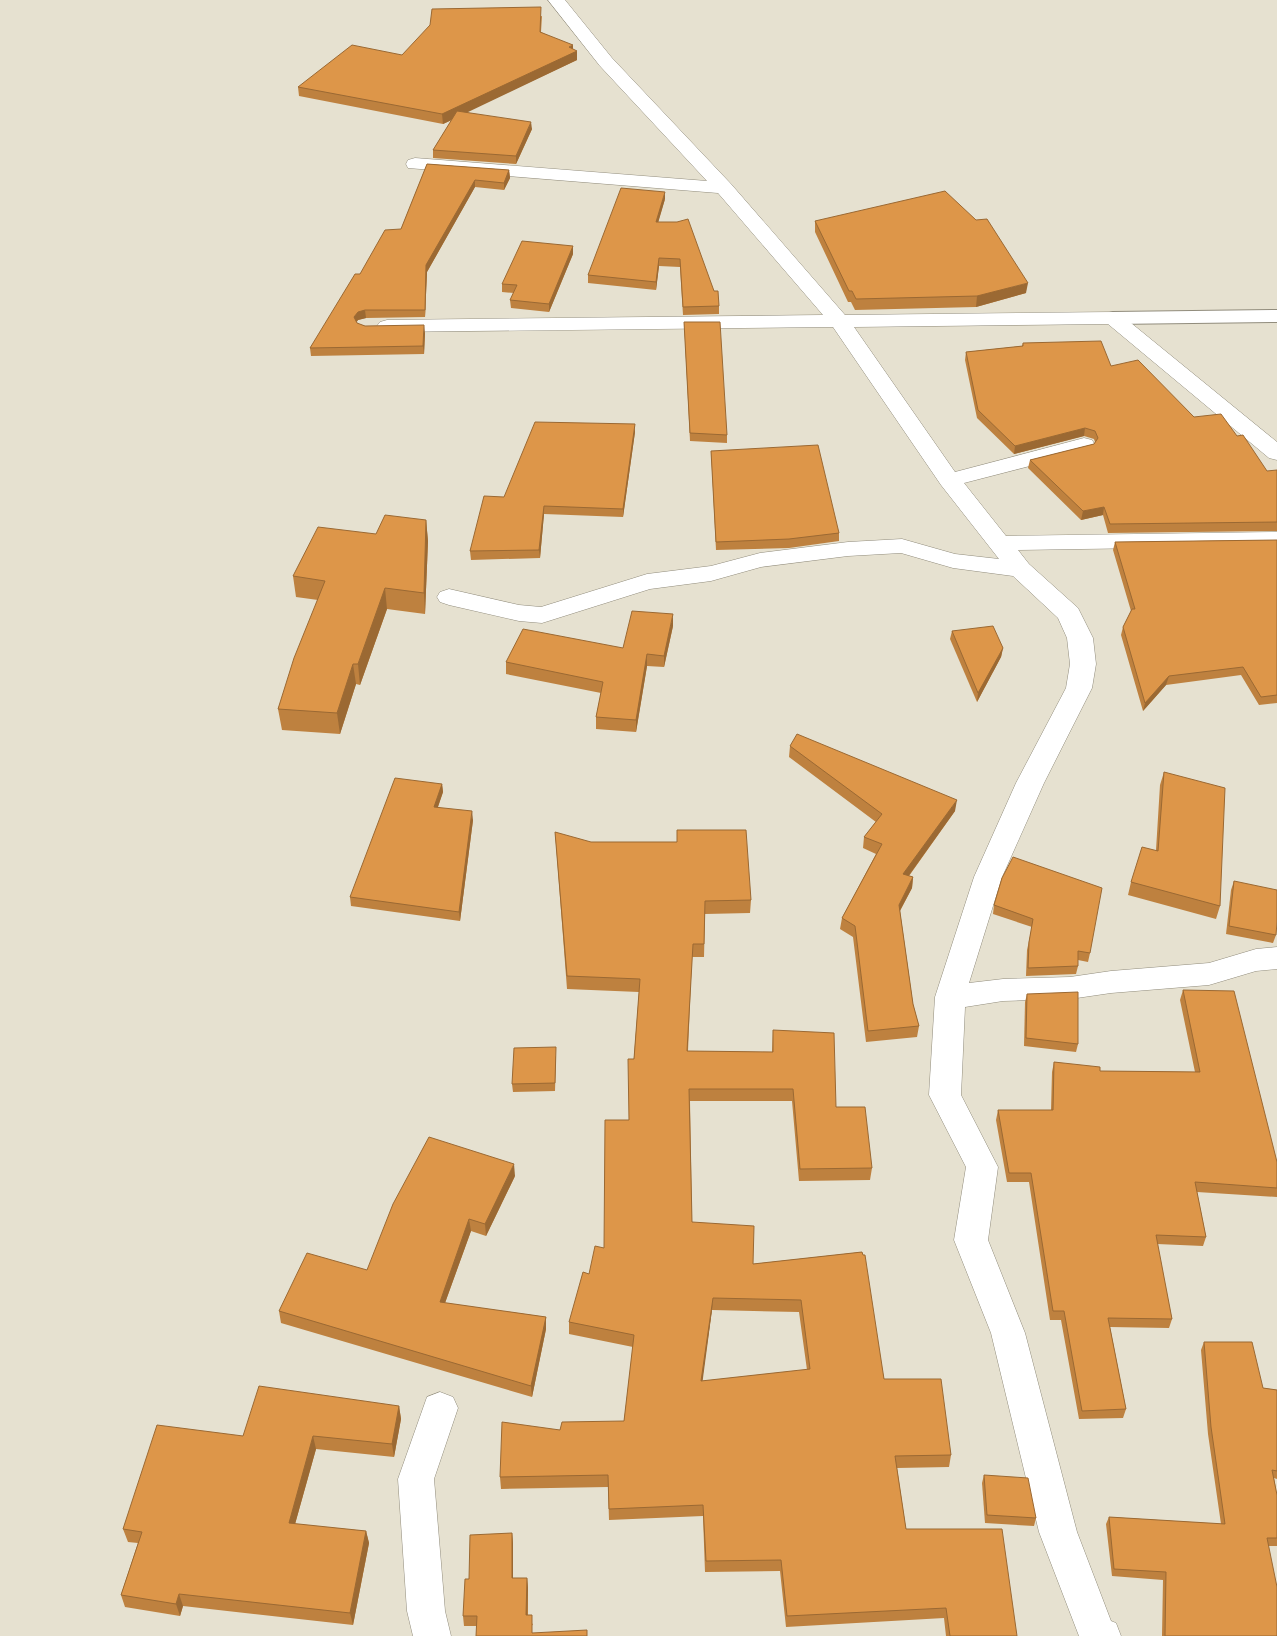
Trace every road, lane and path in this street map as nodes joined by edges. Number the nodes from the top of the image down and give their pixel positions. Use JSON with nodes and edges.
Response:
{"nodes":[{"id":1,"x":556,"y":0,"type":"edge"},
{"id":2,"x":415,"y":164,"type":"dead end"},
{"id":3,"x":724,"y":188,"type":"junction"},
{"id":4,"x":1277,"y":316,"type":"edge"},
{"id":5,"x":1113,"y":318,"type":"junction"},
{"id":6,"x":839,"y":321,"type":"junction"},
{"id":7,"x":366,"y":326,"type":"edge"},
{"id":8,"x":1084,"y":445,"type":"edge"},
{"id":9,"x":1277,"y":453,"type":"edge"},
{"id":10,"x":950,"y":480,"type":"junction"},
{"id":11,"x":1277,"y":539,"type":"edge"},
{"id":12,"x":999,"y":543,"type":"junction"},
{"id":13,"x":1020,"y":569,"type":"junction"},
{"id":14,"x":449,"y":598,"type":"dead end"},
{"id":15,"x":1277,"y":958,"type":"edge"},
{"id":16,"x":950,"y":996,"type":"junction"},
{"id":17,"x":440,"y":1408,"type":"dead end"},
{"id":18,"x":1099,"y":1635,"type":"edge"},
{"id":19,"x":432,"y":1636,"type":"edge"}],
"edges":[{"from":1,"to":3,"type":"street"},
{"from":2,"to":3,"type":"street"},
{"from":3,"to":6,"type":"street"},
{"from":4,"to":5,"type":"lane"},
{"from":5,"to":6,"type":"street"},
{"from":5,"to":9,"type":"street"},
{"from":6,"to":7,"type":"street"},
{"from":6,"to":10,"type":"street"},
{"from":8,"to":10,"type":"street"},
{"from":10,"to":12,"type":"street"},
{"from":11,"to":12,"type":"street"},
{"from":12,"to":13,"type":"street"},
{"from":13,"to":14,"type":"street"},
{"from":13,"to":16,"type":"street"},
{"from":15,"to":16,"type":"street"},
{"from":16,"to":18,"type":"street"},
{"from":17,"to":19,"type":"street"}]}
